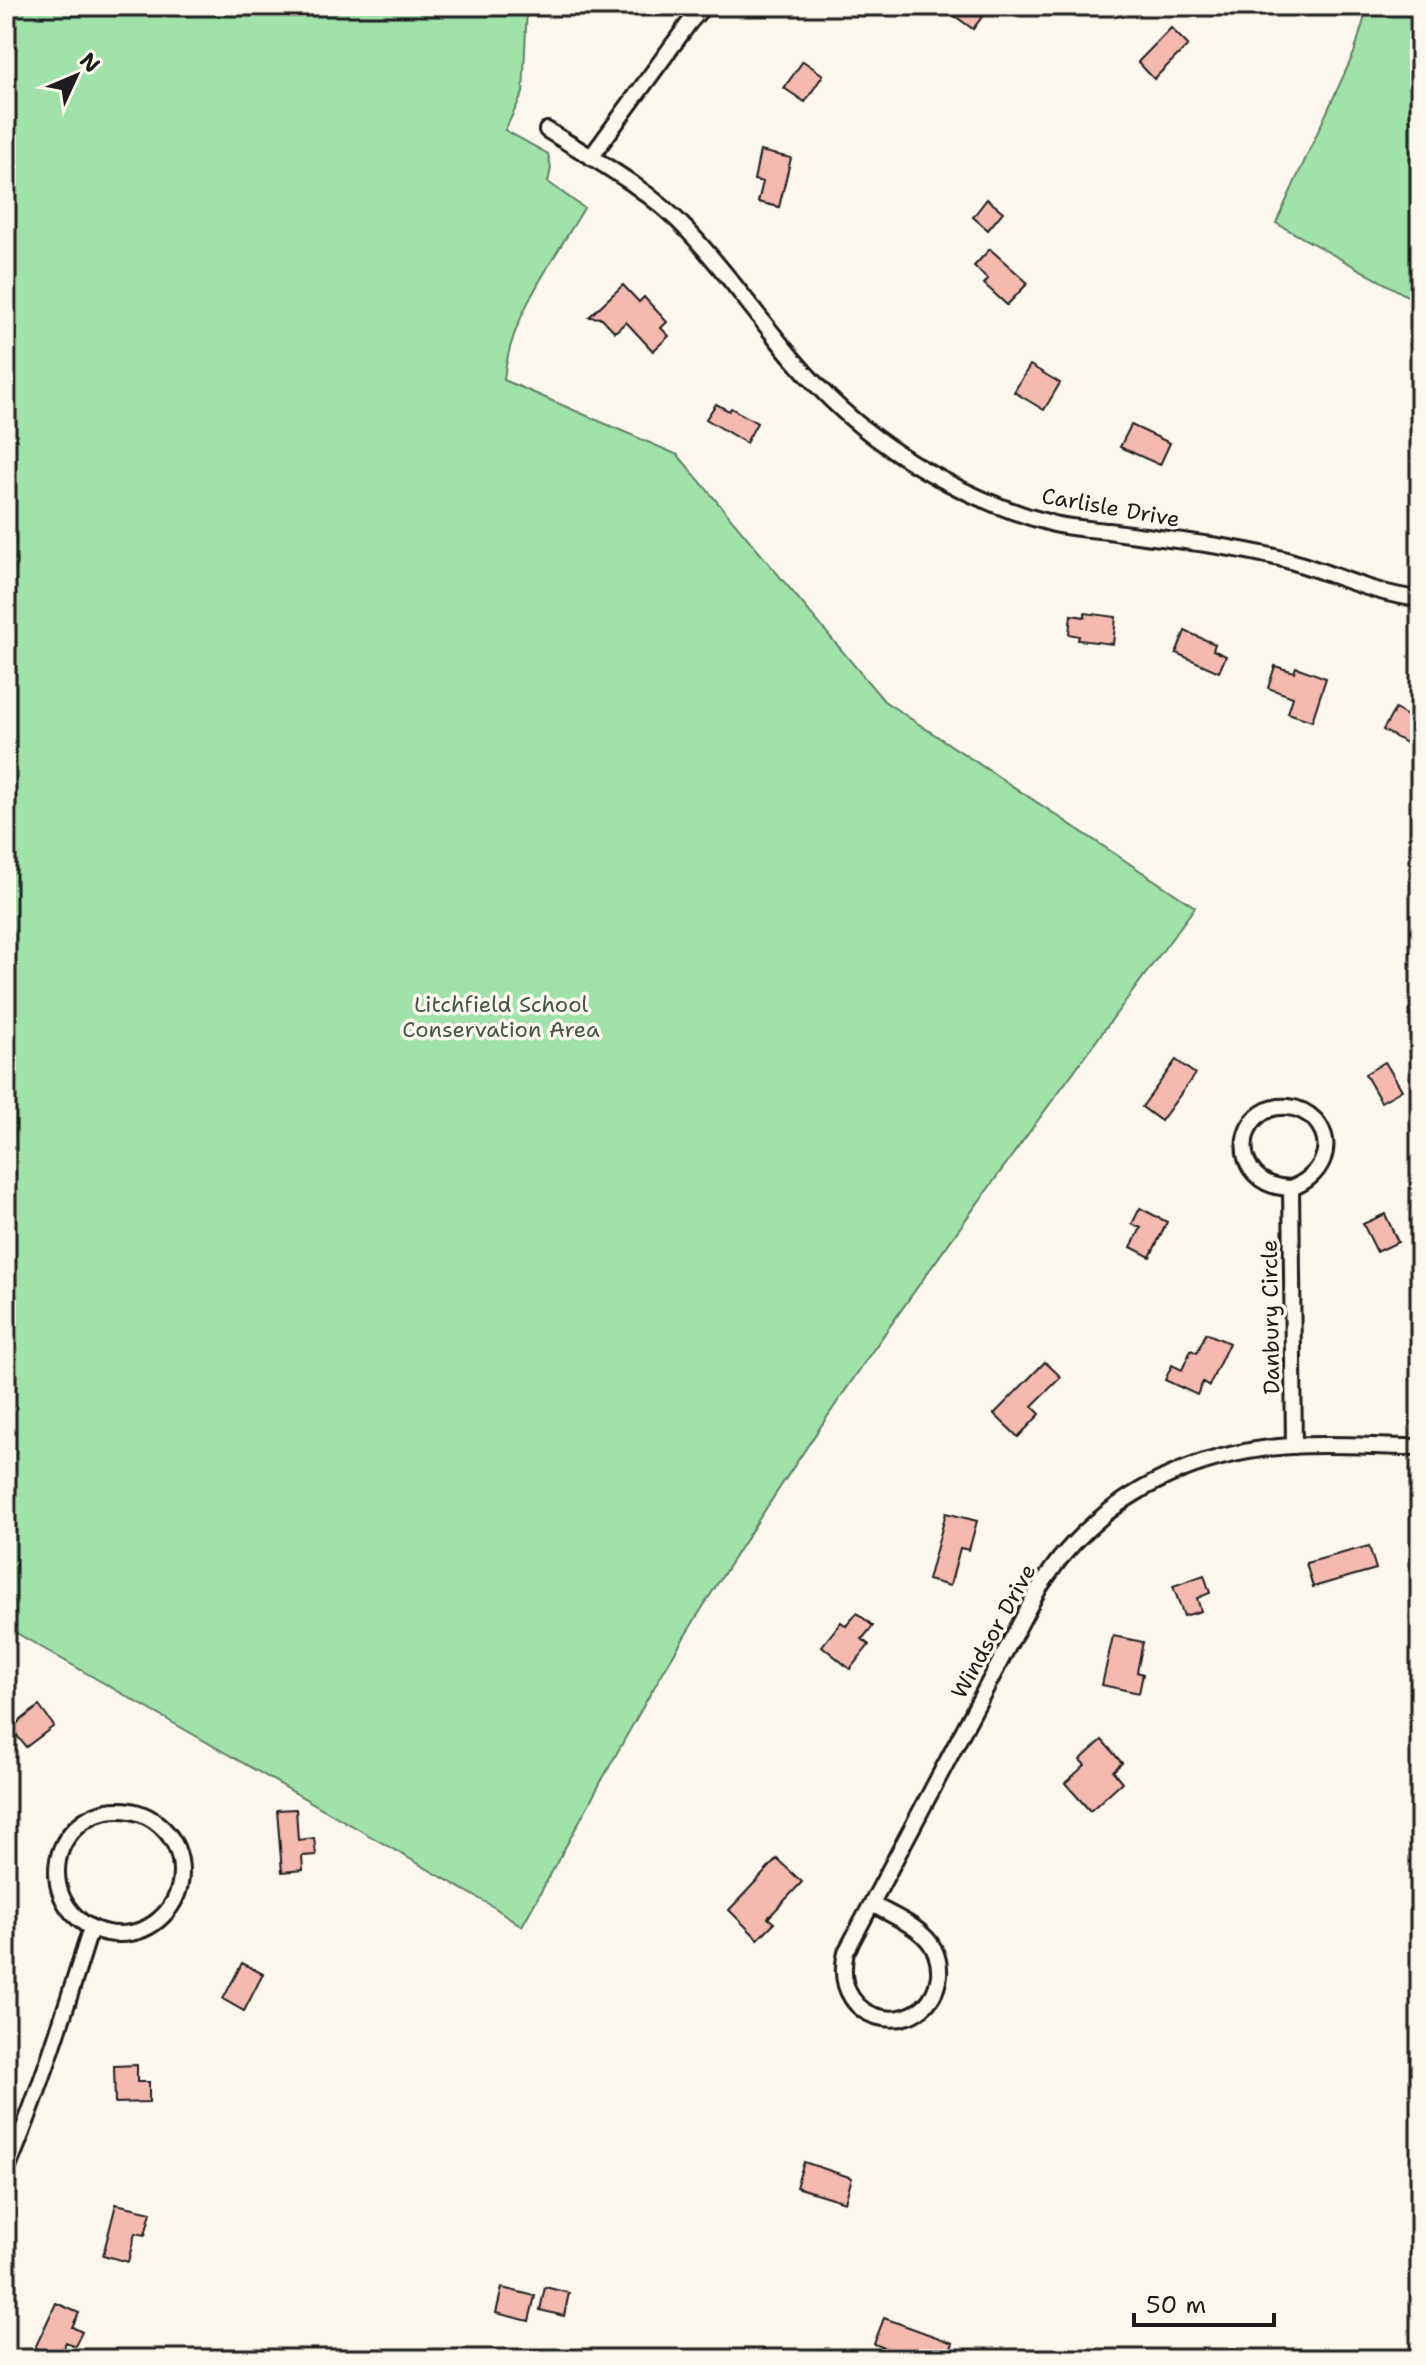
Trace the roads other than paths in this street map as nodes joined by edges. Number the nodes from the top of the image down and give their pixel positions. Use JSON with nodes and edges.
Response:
{"nodes":[{"id":1,"x":704,"y":6,"type":"edge"},
{"id":2,"x":547,"y":130,"type":"dead end"},
{"id":3,"x":591,"y":157,"type":"junction"},
{"id":4,"x":1420,"y":599,"type":"edge"},
{"id":5,"x":1291,"y":1188,"type":"junction"},
{"id":6,"x":1294,"y":1446,"type":"junction"},
{"id":7,"x":1420,"y":1447,"type":"edge"},
{"id":8,"x":872,"y":1904,"type":"junction"},
{"id":9,"x":91,"y":1928,"type":"junction"},
{"id":10,"x":6,"y":2172,"type":"edge"}],
"edges":[{"from":1,"to":3,"type":"street"},
{"from":2,"to":3,"type":"street","name":"Carlisle Drive"},
{"from":3,"to":4,"type":"street","name":"Carlisle Drive"},
{"from":5,"to":5,"type":"street"},
{"from":5,"to":6,"type":"street","name":"Danbury Circle"},
{"from":6,"to":7,"type":"street","name":"Windsor Drive"},
{"from":6,"to":8,"type":"street","name":"Windsor Drive"},
{"from":8,"to":8,"type":"street","name":"Windsor Drive"},
{"from":9,"to":9,"type":"street"},
{"from":9,"to":10,"type":"street"}]}
